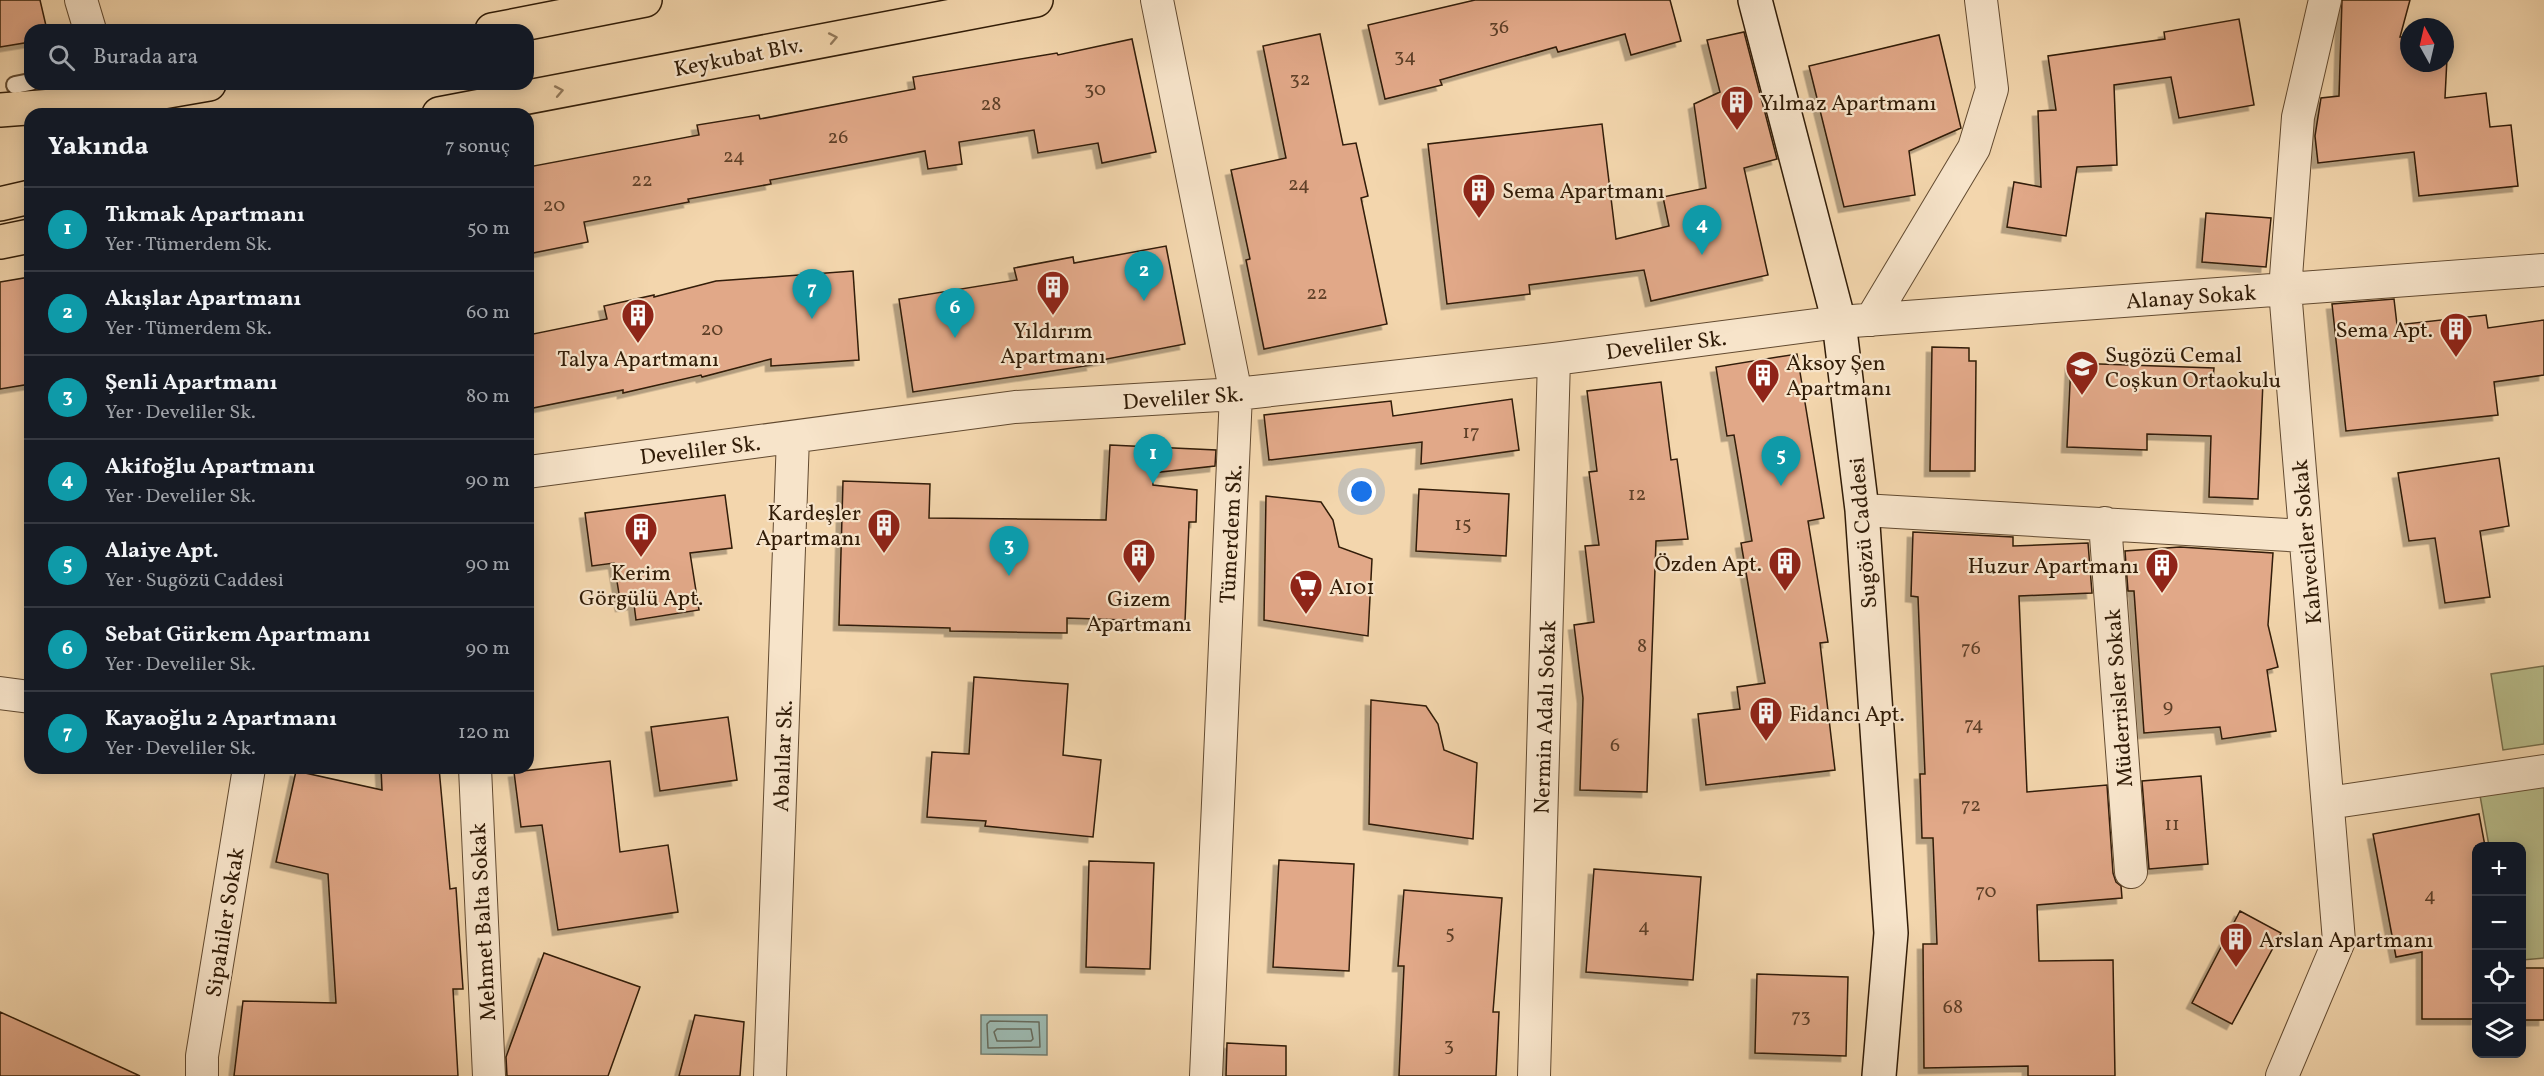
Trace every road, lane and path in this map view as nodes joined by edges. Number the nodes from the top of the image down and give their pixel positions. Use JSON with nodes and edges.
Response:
{"nodes":[{"id":1,"x":81,"y":0,"type":"edge"},
{"id":2,"x":645,"y":0,"type":"edge"},
{"id":3,"x":1036,"y":0,"type":"edge"},
{"id":4,"x":1157,"y":0,"type":"edge"},
{"id":5,"x":1755,"y":0,"type":"edge"},
{"id":6,"x":1981,"y":0,"type":"edge"},
{"id":7,"x":2325,"y":0,"type":"edge"},
{"id":8,"x":603,"y":4,"type":"edge"},
{"id":9,"x":88,"y":24,"type":"edge"},
{"id":10,"x":518,"y":24,"type":"edge"},
{"id":11,"x":139,"y":90,"type":"edge"},
{"id":12,"x":15,"y":93,"type":"edge"},
{"id":13,"x":104,"y":93,"type":"edge"},
{"id":14,"x":71,"y":108,"type":"edge"},
{"id":15,"x":471,"y":108,"type":"edge"},
{"id":16,"x":24,"y":122,"type":"edge"},
{"id":17,"x":0,"y":128,"type":"edge"},
{"id":18,"x":24,"y":198,"type":"edge"},
{"id":19,"x":0,"y":204,"type":"edge"},
{"id":20,"x":24,"y":237,"type":"edge"},
{"id":21,"x":0,"y":242,"type":"edge"},
{"id":22,"x":2544,"y":270,"type":"edge"},
{"id":23,"x":2285,"y":290,"type":"junction"},
{"id":24,"x":1855,"y":321,"type":"junction"},
{"id":25,"x":1554,"y":358,"type":"junction"},
{"id":26,"x":1236,"y":394,"type":"junction"},
{"id":27,"x":793,"y":437,"type":"junction"},
{"id":28,"x":534,"y":471,"type":"edge"},
{"id":29,"x":1862,"y":510,"type":"junction"},
{"id":30,"x":2105,"y":523,"type":"junction"},
{"id":31,"x":2305,"y":536,"type":"junction"},
{"id":32,"x":0,"y":693,"type":"edge"},
{"id":33,"x":24,"y":696,"type":"edge"},
{"id":34,"x":2544,"y":771,"type":"edge"},
{"id":35,"x":248,"y":774,"type":"edge"},
{"id":36,"x":475,"y":774,"type":"edge"},
{"id":37,"x":2328,"y":803,"type":"junction"},
{"id":38,"x":2131,"y":873,"type":"dead end"},
{"id":39,"x":202,"y":1076,"type":"edge"},
{"id":40,"x":489,"y":1076,"type":"edge"},
{"id":41,"x":770,"y":1076,"type":"edge"},
{"id":42,"x":1206,"y":1076,"type":"edge"},
{"id":43,"x":1534,"y":1076,"type":"edge"},
{"id":44,"x":1879,"y":1076,"type":"edge"},
{"id":45,"x":2282,"y":1076,"type":"edge"}],
"edges":[{"from":1,"to":9,"type":"street"},
{"from":2,"to":8,"type":"highway"},
{"from":15,"to":3,"type":"highway","name":"Keykubat Blv.","one_way":true},
{"from":4,"to":26,"type":"street","name":"Tümerdem Sk."},
{"from":5,"to":24,"type":"street","name":"Sugözü Caddesi"},
{"from":6,"to":24,"type":"street"},
{"from":7,"to":23,"type":"street","name":"Kahveciler Sokak"},
{"from":8,"to":10,"type":"highway"},
{"from":11,"to":13,"type":"highway"},
{"from":12,"to":13,"type":"highway"},
{"from":13,"to":14,"type":"highway"},
{"from":16,"to":17,"type":"highway"},
{"from":18,"to":19,"type":"highway"},
{"from":20,"to":21,"type":"highway"},
{"from":22,"to":23,"type":"street","name":"Alanay Sokak"},
{"from":23,"to":24,"type":"street","name":"Alanay Sokak"},
{"from":23,"to":31,"type":"street","name":"Kahveciler Sokak"},
{"from":24,"to":25,"type":"street","name":"Develiler Sk."},
{"from":24,"to":29,"type":"street","name":"Sugözü Caddesi"},
{"from":25,"to":26,"type":"street","name":"Develiler Sk."},
{"from":25,"to":43,"type":"street","name":"Nermin Adalı Sokak"},
{"from":26,"to":27,"type":"street","name":"Develiler Sk."},
{"from":26,"to":42,"type":"street","name":"Tümerdem Sk."},
{"from":27,"to":28,"type":"street","name":"Develiler Sk."},
{"from":27,"to":41,"type":"street","name":"Abalılar Sk."},
{"from":29,"to":30,"type":"street"},
{"from":29,"to":44,"type":"street","name":"Sugözü Caddesi"},
{"from":30,"to":31,"type":"street"},
{"from":30,"to":38,"type":"street","name":"Müderrisler Sokak"},
{"from":31,"to":37,"type":"street","name":"Kahveciler Sokak"},
{"from":32,"to":33,"type":"street"},
{"from":34,"to":37,"type":"street"},
{"from":35,"to":39,"type":"street","name":"Sipahiler Sokak"},
{"from":36,"to":40,"type":"street","name":"Mehmet Balta Sokak"},
{"from":37,"to":45,"type":"street","name":"Kahveciler Sokak"}]}
